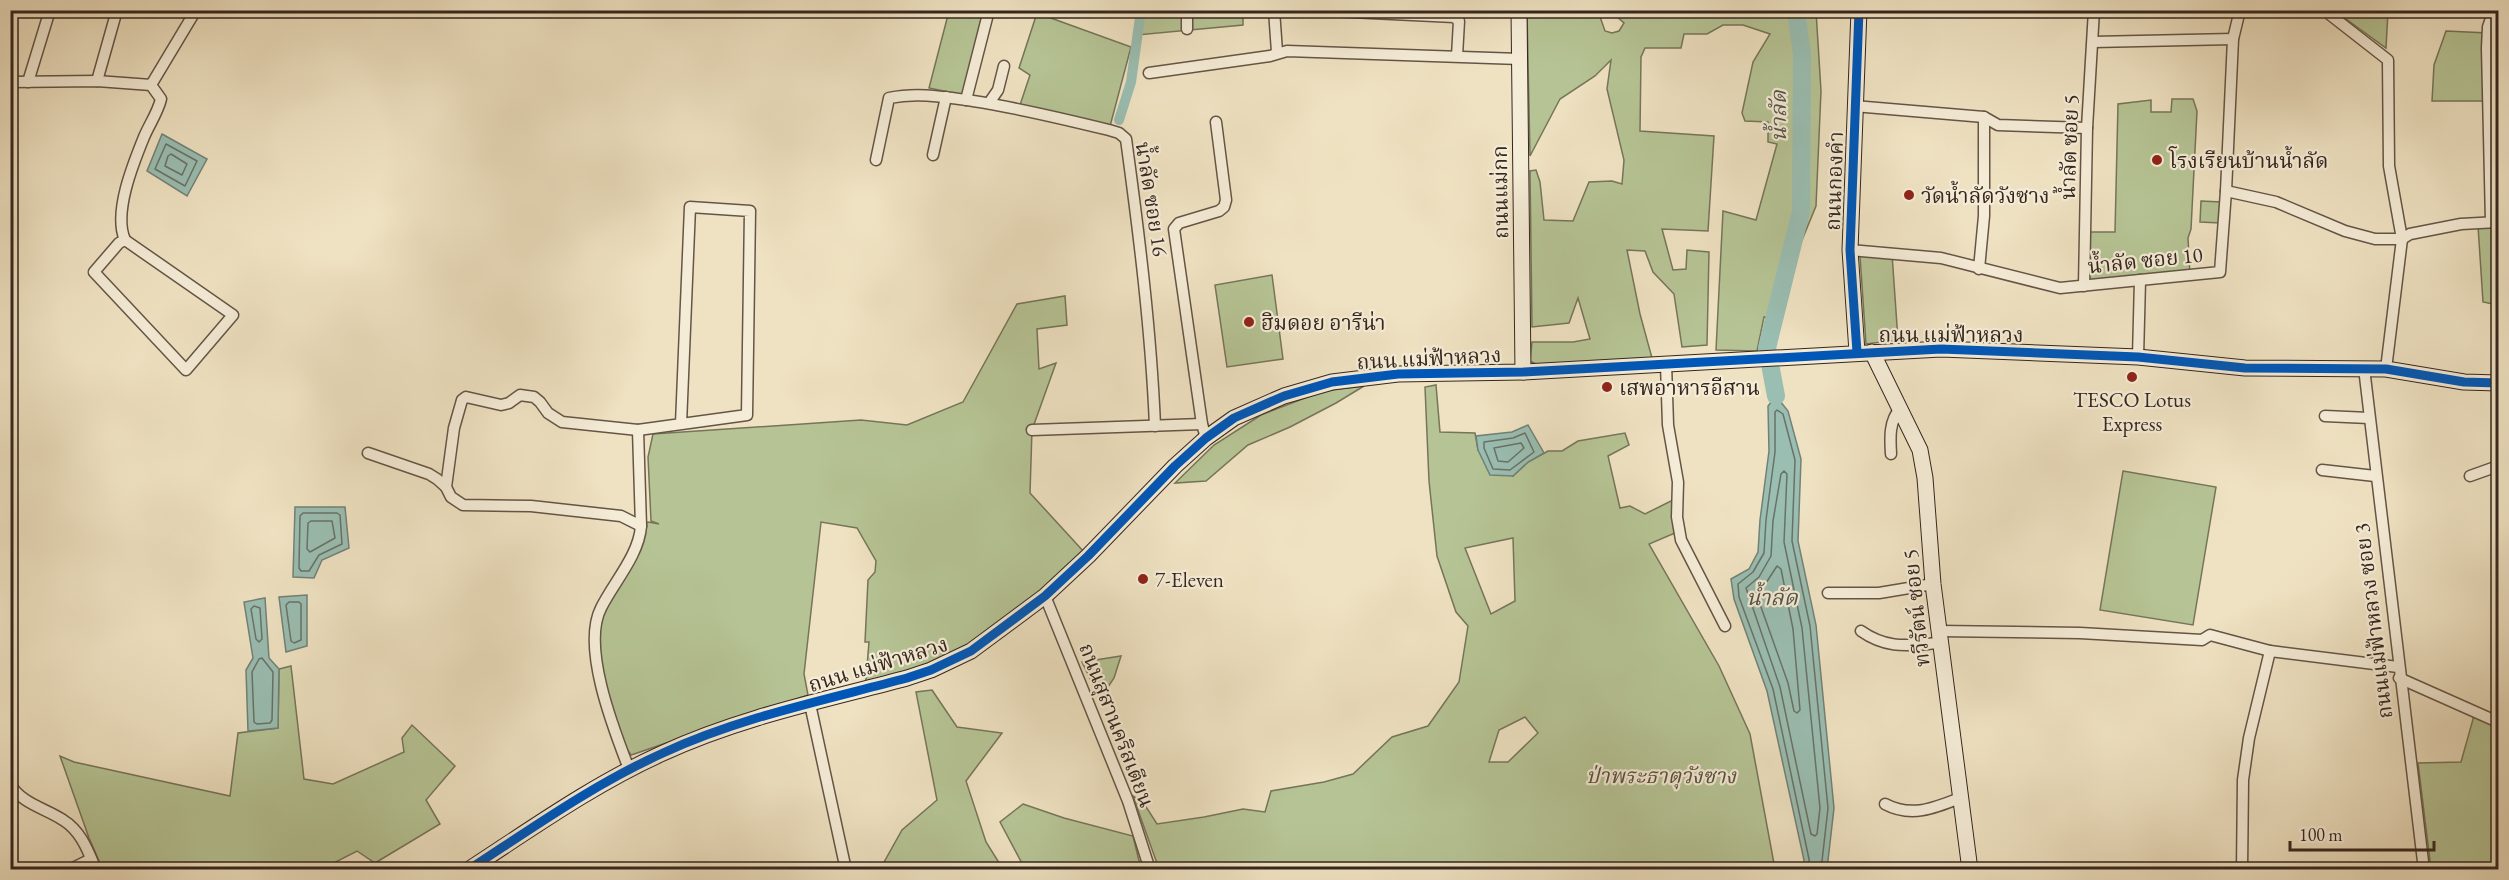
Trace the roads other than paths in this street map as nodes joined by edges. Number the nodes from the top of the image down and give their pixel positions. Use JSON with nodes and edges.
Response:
{"nodes":[{"id":1,"x":50,"y":10,"type":"edge"},
{"id":2,"x":117,"y":10,"type":"edge"},
{"id":3,"x":196,"y":10,"type":"edge"},
{"id":4,"x":989,"y":10,"type":"edge"},
{"id":5,"x":1187,"y":10,"type":"edge"},
{"id":6,"x":1274,"y":10,"type":"edge"},
{"id":7,"x":1309,"y":10,"type":"edge"},
{"id":8,"x":1520,"y":10,"type":"edge"},
{"id":9,"x":1859,"y":10,"type":"edge"},
{"id":10,"x":2094,"y":10,"type":"edge"},
{"id":11,"x":2240,"y":10,"type":"edge"},
{"id":12,"x":2324,"y":10,"type":"edge"},
{"id":13,"x":2494,"y":10,"type":"edge"},
{"id":14,"x":1187,"y":29,"type":"dead end"},
{"id":15,"x":2233,"y":39,"type":"junction"},
{"id":16,"x":2093,"y":42,"type":"junction"},
{"id":17,"x":1276,"y":52,"type":"junction"},
{"id":18,"x":1458,"y":56,"type":"junction"},
{"id":19,"x":1520,"y":59,"type":"junction"},
{"id":20,"x":1004,"y":66,"type":"dead end"},
{"id":21,"x":1149,"y":73,"type":"dead end"},
{"id":22,"x":97,"y":81,"type":"junction"},
{"id":23,"x":10,"y":82,"type":"edge"},
{"id":24,"x":28,"y":82,"type":"junction"},
{"id":25,"x":151,"y":85,"type":"junction"},
{"id":26,"x":946,"y":97,"type":"junction"},
{"id":27,"x":966,"y":100,"type":"junction"},
{"id":28,"x":989,"y":103,"type":"junction"},
{"id":29,"x":1854,"y":106,"type":"junction"},
{"id":30,"x":1984,"y":117,"type":"junction"},
{"id":31,"x":1216,"y":122,"type":"dead end"},
{"id":32,"x":2087,"y":129,"type":"junction"},
{"id":33,"x":933,"y":155,"type":"dead end"},
{"id":34,"x":876,"y":160,"type":"dead end"},
{"id":35,"x":2226,"y":191,"type":"junction"},
{"id":36,"x":2495,"y":222,"type":"edge"},
{"id":37,"x":2402,"y":238,"type":"junction"},
{"id":38,"x":125,"y":240,"type":"junction"},
{"id":39,"x":1850,"y":250,"type":"junction"},
{"id":40,"x":1979,"y":269,"type":"junction"},
{"id":41,"x":2140,"y":280,"type":"junction"},
{"id":42,"x":2084,"y":286,"type":"junction"},
{"id":43,"x":1864,"y":352,"type":"junction"},
{"id":44,"x":2138,"y":357,"type":"junction"},
{"id":45,"x":1666,"y":364,"type":"junction"},
{"id":46,"x":2364,"y":368,"type":"junction"},
{"id":47,"x":2386,"y":369,"type":"junction"},
{"id":48,"x":1523,"y":372,"type":"junction"},
{"id":49,"x":2499,"y":382,"type":"edge"},
{"id":50,"x":1900,"y":408,"type":"junction"},
{"id":51,"x":2325,"y":416,"type":"dead end"},
{"id":52,"x":2369,"y":418,"type":"junction"},
{"id":53,"x":681,"y":424,"type":"junction"},
{"id":54,"x":1155,"y":426,"type":"junction"},
{"id":55,"x":638,"y":430,"type":"junction"},
{"id":56,"x":1032,"y":430,"type":"dead end"},
{"id":57,"x":1204,"y":431,"type":"junction"},
{"id":58,"x":368,"y":453,"type":"dead end"},
{"id":59,"x":1891,"y":454,"type":"dead end"},
{"id":60,"x":2499,"y":466,"type":"edge"},
{"id":61,"x":2322,"y":470,"type":"dead end"},
{"id":62,"x":2375,"y":476,"type":"junction"},
{"id":63,"x":2470,"y":476,"type":"dead end"},
{"id":64,"x":446,"y":487,"type":"junction"},
{"id":65,"x":642,"y":526,"type":"junction"},
{"id":66,"x":1933,"y":584,"type":"junction"},
{"id":67,"x":1828,"y":593,"type":"dead end"},
{"id":68,"x":1045,"y":596,"type":"junction"},
{"id":69,"x":1725,"y":626,"type":"dead end"},
{"id":70,"x":1861,"y":632,"type":"dead end"},
{"id":71,"x":1939,"y":637,"type":"junction"},
{"id":72,"x":2270,"y":651,"type":"junction"},
{"id":73,"x":2399,"y":673,"type":"junction"},
{"id":74,"x":810,"y":704,"type":"junction"},
{"id":75,"x":2499,"y":722,"type":"edge"},
{"id":76,"x":629,"y":769,"type":"junction"},
{"id":77,"x":10,"y":784,"type":"edge"},
{"id":78,"x":1960,"y":798,"type":"junction"},
{"id":79,"x":1885,"y":804,"type":"dead end"},
{"id":80,"x":91,"y":859,"type":"junction"},
{"id":81,"x":69,"y":870,"type":"edge"},
{"id":82,"x":96,"y":870,"type":"edge"},
{"id":83,"x":468,"y":870,"type":"edge"},
{"id":84,"x":846,"y":870,"type":"edge"},
{"id":85,"x":1150,"y":870,"type":"edge"},
{"id":86,"x":1970,"y":870,"type":"edge"},
{"id":87,"x":2242,"y":870,"type":"edge"},
{"id":88,"x":2424,"y":870,"type":"edge"}],
"edges":[{"from":1,"to":24,"type":"street"},
{"from":2,"to":22,"type":"street"},
{"from":3,"to":25,"type":"street"},
{"from":4,"to":27,"type":"street"},
{"from":5,"to":14,"type":"street"},
{"from":6,"to":17,"type":"street"},
{"from":7,"to":18,"type":"street"},
{"from":8,"to":19,"type":"street","name":"ถนนแม่กก"},
{"from":9,"to":29,"type":"street","name":"ถนนกองคำ"},
{"from":10,"to":16,"type":"street","name":"น้ำลัด ซอย 5"},
{"from":11,"to":15,"type":"street","name":"น้ำลัด ซอย 10"},
{"from":12,"to":37,"type":"street"},
{"from":13,"to":36,"type":"street"},
{"from":15,"to":16,"type":"street"},
{"from":15,"to":35,"type":"street","name":"น้ำลัด ซอย 10"},
{"from":16,"to":32,"type":"street","name":"น้ำลัด ซอย 5"},
{"from":17,"to":18,"type":"street"},
{"from":17,"to":21,"type":"street"},
{"from":18,"to":19,"type":"street"},
{"from":19,"to":48,"type":"street","name":"ถนนแม่กก"},
{"from":20,"to":28,"type":"street"},
{"from":22,"to":24,"type":"street"},
{"from":22,"to":25,"type":"street"},
{"from":23,"to":24,"type":"street"},
{"from":25,"to":38,"type":"street"},
{"from":26,"to":27,"type":"street","name":"น้ำลัด ซอย 16"},
{"from":26,"to":33,"type":"street"},
{"from":26,"to":34,"type":"street","name":"น้ำลัด ซอย 16"},
{"from":27,"to":28,"type":"street","name":"น้ำลัด ซอย 16"},
{"from":28,"to":54,"type":"street","name":"น้ำลัด ซอย 16"},
{"from":29,"to":30,"type":"street"},
{"from":29,"to":39,"type":"street","name":"ถนนกองคำ"},
{"from":30,"to":32,"type":"street"},
{"from":30,"to":40,"type":"street"},
{"from":31,"to":57,"type":"street"},
{"from":32,"to":42,"type":"street","name":"น้ำลัด ซอย 5"},
{"from":35,"to":37,"type":"street"},
{"from":35,"to":41,"type":"street","name":"น้ำลัด ซอย 10"},
{"from":36,"to":37,"type":"street"},
{"from":37,"to":47,"type":"street"},
{"from":38,"to":38,"type":"street"},
{"from":39,"to":40,"type":"street","name":"น้ำลัด ซอย 10"},
{"from":39,"to":43,"type":"street","name":"ถนนกองคำ"},
{"from":40,"to":42,"type":"street","name":"น้ำลัด ซอย 10"},
{"from":41,"to":42,"type":"street","name":"น้ำลัด ซอย 10"},
{"from":41,"to":44,"type":"street"},
{"from":43,"to":44,"type":"street","name":"ถนน แม่ฟ้าหลวง"},
{"from":43,"to":45,"type":"street","name":"ถนน แม่ฟ้าหลวง"},
{"from":43,"to":50,"type":"street","name":"ทวีรัตน์ ซอย 5"},
{"from":44,"to":46,"type":"street","name":"ถนน แม่ฟ้าหลวง"},
{"from":45,"to":48,"type":"street","name":"ถนน แม่ฟ้าหลวง"},
{"from":45,"to":69,"type":"street"},
{"from":46,"to":47,"type":"street","name":"ถนน แม่ฟ้าหลวง"},
{"from":46,"to":52,"type":"street","name":"ถนนแม่ฟ้าหลวง ซอย 3"},
{"from":47,"to":49,"type":"street","name":"ถนน แม่ฟ้าหลวง"},
{"from":48,"to":57,"type":"street","name":"ถนน แม่ฟ้าหลวง"},
{"from":50,"to":59,"type":"street"},
{"from":50,"to":66,"type":"street","name":"ทวีรัตน์ ซอย 5"},
{"from":51,"to":52,"type":"street"},
{"from":52,"to":62,"type":"street","name":"ถนนแม่ฟ้าหลวง ซอย 3"},
{"from":53,"to":53,"type":"street"},
{"from":53,"to":55,"type":"street"},
{"from":54,"to":56,"type":"street"},
{"from":54,"to":57,"type":"street"},
{"from":55,"to":64,"type":"street"},
{"from":55,"to":65,"type":"street"},
{"from":57,"to":68,"type":"street","name":"ถนน แม่ฟ้าหลวง"},
{"from":58,"to":64,"type":"street"},
{"from":60,"to":63,"type":"street"},
{"from":61,"to":62,"type":"street"},
{"from":62,"to":73,"type":"street","name":"ถนนแม่ฟ้าหลวง ซอย 3"},
{"from":64,"to":65,"type":"street"},
{"from":65,"to":76,"type":"street"},
{"from":66,"to":67,"type":"street"},
{"from":66,"to":71,"type":"street","name":"ทวีรัตน์ ซอย 5"},
{"from":68,"to":74,"type":"street","name":"ถนน แม่ฟ้าหลวง"},
{"from":68,"to":85,"type":"street","name":"ถนนสุสานคริสเตียน"},
{"from":70,"to":71,"type":"street"},
{"from":71,"to":72,"type":"street"},
{"from":71,"to":78,"type":"street","name":"ทวีรัตน์ ซอย 5"},
{"from":72,"to":73,"type":"street"},
{"from":72,"to":87,"type":"street"},
{"from":73,"to":75,"type":"street"},
{"from":73,"to":88,"type":"street","name":"ถนนแม่ฟ้าหลวง ซอย 3"},
{"from":74,"to":76,"type":"street","name":"ถนน แม่ฟ้าหลวง"},
{"from":74,"to":84,"type":"street"},
{"from":76,"to":83,"type":"street","name":"ถนน แม่ฟ้าหลวง"},
{"from":77,"to":80,"type":"street"},
{"from":78,"to":79,"type":"street"},
{"from":78,"to":86,"type":"street","name":"ทวีรัตน์ ซอย 5"},
{"from":80,"to":81,"type":"street"},
{"from":80,"to":82,"type":"street"}]}
